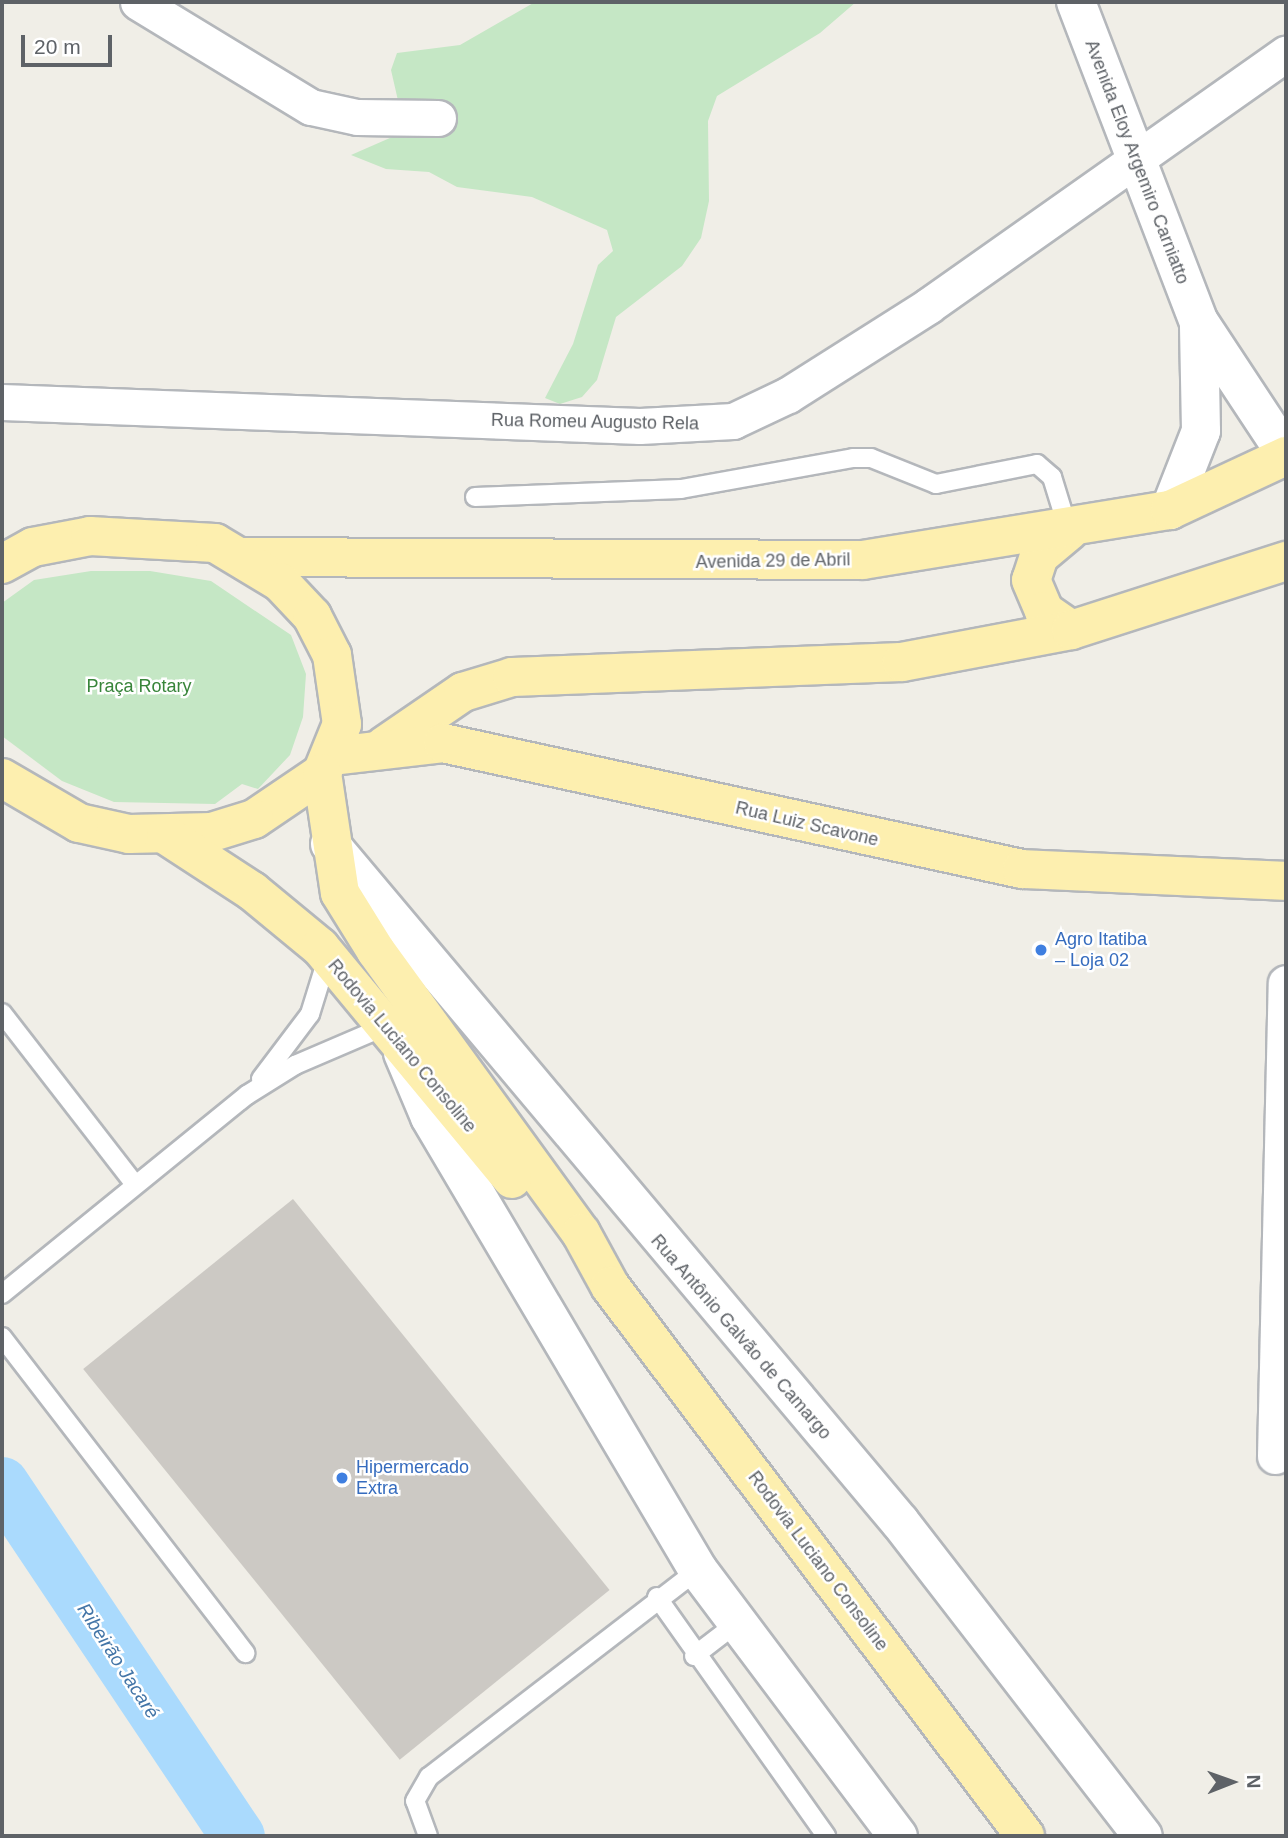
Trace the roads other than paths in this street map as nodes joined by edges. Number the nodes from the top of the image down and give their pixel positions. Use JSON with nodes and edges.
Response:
{"nodes":[{"id":1,"x":138,"y":2,"type":"edge"},
{"id":2,"x":1076,"y":2,"type":"edge"},
{"id":3,"x":1286,"y":53,"type":"edge"},
{"id":4,"x":438,"y":118,"type":"dead end"},
{"id":5,"x":1135,"y":159,"type":"junction"},
{"id":6,"x":1199,"y":322,"type":"junction"},
{"id":7,"x":2,"y":402,"type":"edge"},
{"id":8,"x":1286,"y":455,"type":"edge"},
{"id":9,"x":475,"y":497,"type":"dead end"},
{"id":10,"x":1170,"y":510,"type":"junction"},
{"id":11,"x":1069,"y":531,"type":"junction"},
{"id":12,"x":244,"y":557,"type":"junction"},
{"id":13,"x":1286,"y":561,"type":"edge"},
{"id":14,"x":2,"y":564,"type":"edge"},
{"id":15,"x":1071,"y":630,"type":"junction"},
{"id":16,"x":382,"y":747,"type":"junction"},
{"id":17,"x":328,"y":764,"type":"junction"},
{"id":18,"x":6,"y":784,"type":"edge"},
{"id":19,"x":166,"y":835,"type":"junction"},
{"id":20,"x":330,"y":844,"type":"junction"},
{"id":21,"x":1286,"y":881,"type":"edge"},
{"id":22,"x":328,"y":957,"type":"junction"},
{"id":23,"x":1286,"y":983,"type":"edge"},
{"id":24,"x":2,"y":1013,"type":"edge"},
{"id":25,"x":392,"y":1034,"type":"junction"},
{"id":26,"x":247,"y":1095,"type":"junction"},
{"id":27,"x":133,"y":1182,"type":"junction"},
{"id":28,"x":610,"y":1286,"type":"junction"},
{"id":29,"x":2,"y":1293,"type":"edge"},
{"id":30,"x":2,"y":1337,"type":"edge"},
{"id":31,"x":1275,"y":1456,"type":"dead end"},
{"id":32,"x":698,"y":1570,"type":"junction"},
{"id":33,"x":657,"y":1597,"type":"junction"},
{"id":34,"x":737,"y":1623,"type":"junction"},
{"id":35,"x":245,"y":1653,"type":"dead end"},
{"id":36,"x":694,"y":1657,"type":"junction"},
{"id":37,"x":428,"y":1836,"type":"edge"},
{"id":38,"x":826,"y":1836,"type":"edge"},
{"id":39,"x":898,"y":1836,"type":"edge"},
{"id":40,"x":1025,"y":1836,"type":"edge"},
{"id":41,"x":1143,"y":1836,"type":"edge"}],
"edges":[{"from":1,"to":4,"type":"street"},
{"from":2,"to":5,"type":"main road","name":"Avenida Eloy Argemiro Carniatto"},
{"from":3,"to":5,"type":"street","name":"Rua Romeu Augusto Rela"},
{"from":5,"to":6,"type":"main road","name":"Avenida Eloy Argemiro Carniatto"},
{"from":5,"to":7,"type":"street","name":"Rua Romeu Augusto Rela"},
{"from":6,"to":8,"type":"main road"},
{"from":6,"to":10,"type":"main road"},
{"from":8,"to":10,"type":"main road","name":"Avenida 29 de Abril"},
{"from":9,"to":11,"type":"lane"},
{"from":10,"to":11,"type":"main road","name":"Avenida 29 de Abril"},
{"from":11,"to":12,"type":"main road","name":"Avenida 29 de Abril"},
{"from":11,"to":15,"type":"main road"},
{"from":12,"to":14,"type":"main road"},
{"from":12,"to":17,"type":"main road"},
{"from":13,"to":15,"type":"main road"},
{"from":15,"to":16,"type":"main road"},
{"from":16,"to":17,"type":"main road","name":"Rua Luiz Scavone"},
{"from":16,"to":21,"type":"main road","name":"Rua Luiz Scavone"},
{"from":17,"to":19,"type":"main road"},
{"from":17,"to":20,"type":"main road","name":"Rodovia Luciano Consoline"},
{"from":18,"to":19,"type":"main road"},
{"from":19,"to":22,"type":"main road","name":"Rodovia Luciano Consoline"},
{"from":20,"to":28,"type":"main road","name":"Rodovia Luciano Consoline"},
{"from":20,"to":41,"type":"main road","name":"Rua Antônio Galvão de Camargo"},
{"from":22,"to":25,"type":"main road","name":"Rodovia Luciano Consoline"},
{"from":22,"to":26,"type":"lane"},
{"from":23,"to":31,"type":"street"},
{"from":24,"to":27,"type":"lane"},
{"from":25,"to":26,"type":"lane"},
{"from":25,"to":28,"type":"main road","name":"Rodovia Luciano Consoline"},
{"from":25,"to":32,"type":"main road"},
{"from":26,"to":27,"type":"lane"},
{"from":27,"to":29,"type":"lane"},
{"from":28,"to":40,"type":"main road","name":"Rodovia Luciano Consoline"},
{"from":30,"to":35,"type":"lane"},
{"from":32,"to":33,"type":"lane"},
{"from":32,"to":34,"type":"main road"},
{"from":33,"to":36,"type":"lane"},
{"from":33,"to":37,"type":"lane"},
{"from":34,"to":36,"type":"lane"},
{"from":34,"to":39,"type":"main road"},
{"from":36,"to":38,"type":"lane"}]}
